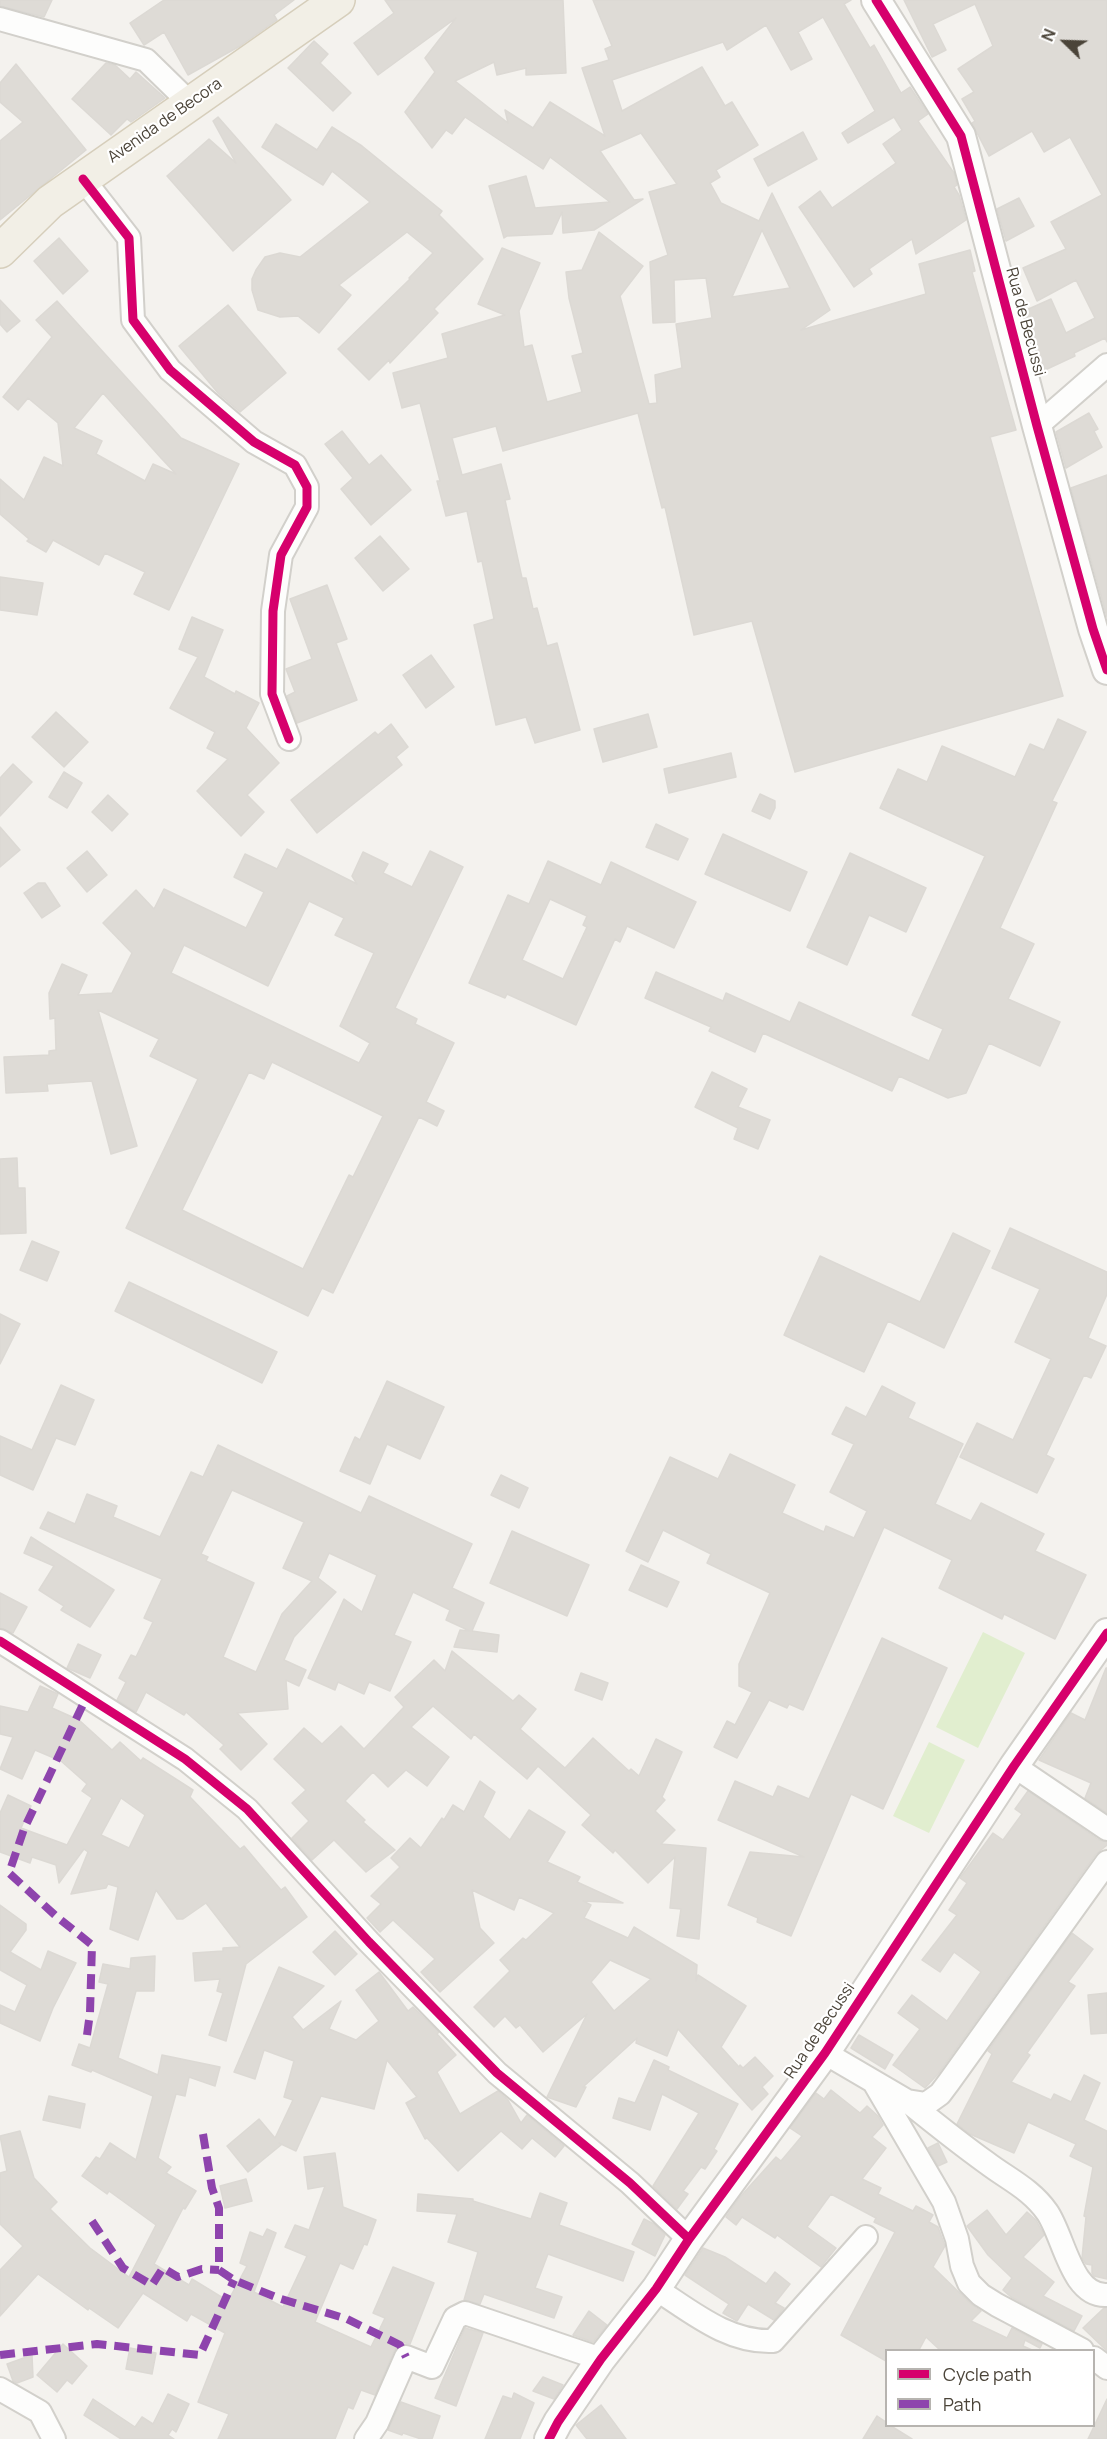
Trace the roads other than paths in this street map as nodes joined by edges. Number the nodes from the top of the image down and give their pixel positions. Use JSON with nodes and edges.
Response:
{"nodes":[{"id":1,"x":338,"y":0,"type":"edge"},
{"id":2,"x":876,"y":0,"type":"edge"},
{"id":3,"x":0,"y":19,"type":"edge"},
{"id":4,"x":190,"y":103,"type":"junction"},
{"id":5,"x":83,"y":178,"type":"junction"},
{"id":6,"x":0,"y":251,"type":"edge"},
{"id":7,"x":1106,"y":369,"type":"edge"},
{"id":8,"x":1037,"y":426,"type":"junction"},
{"id":9,"x":1107,"y":670,"type":"edge"},
{"id":10,"x":289,"y":739,"type":"dead end"},
{"id":11,"x":1107,"y":1633,"type":"edge"},
{"id":12,"x":0,"y":1641,"type":"edge"},
{"id":13,"x":1014,"y":1766,"type":"junction"},
{"id":14,"x":1107,"y":1829,"type":"edge"},
{"id":15,"x":1107,"y":1862,"type":"edge"},
{"id":16,"x":825,"y":2053,"type":"junction"},
{"id":17,"x":875,"y":2084,"type":"junction"},
{"id":18,"x":907,"y":2101,"type":"junction"},
{"id":19,"x":866,"y":2237,"type":"dead end"},
{"id":20,"x":689,"y":2239,"type":"junction"},
{"id":21,"x":656,"y":2289,"type":"junction"},
{"id":22,"x":1107,"y":2295,"type":"edge"},
{"id":23,"x":1080,"y":2349,"type":"edge"},
{"id":24,"x":601,"y":2359,"type":"junction"},
{"id":25,"x":1095,"y":2359,"type":"edge"},
{"id":26,"x":1107,"y":2368,"type":"edge"},
{"id":27,"x":0,"y":2389,"type":"edge"},
{"id":28,"x":54,"y":2439,"type":"edge"},
{"id":29,"x":366,"y":2439,"type":"edge"},
{"id":30,"x":549,"y":2439,"type":"edge"}],
"edges":[{"from":1,"to":4,"type":"main road","name":"Avenida de Becora"},
{"from":2,"to":8,"type":"street","name":"Rua de Becussi"},
{"from":3,"to":4,"type":"street"},
{"from":4,"to":5,"type":"main road","name":"Avenida de Becora"},
{"from":5,"to":6,"type":"main road","name":"Avenida de Becora"},
{"from":5,"to":10,"type":"street"},
{"from":7,"to":8,"type":"street"},
{"from":8,"to":9,"type":"street","name":"Rua de Becussi"},
{"from":11,"to":13,"type":"street","name":"Rua de Becussi"},
{"from":12,"to":20,"type":"street"},
{"from":13,"to":14,"type":"street"},
{"from":13,"to":16,"type":"street","name":"Rua de Becussi"},
{"from":15,"to":18,"type":"street"},
{"from":16,"to":17,"type":"street"},
{"from":16,"to":20,"type":"street","name":"Rua de Becussi"},
{"from":17,"to":18,"type":"street"},
{"from":17,"to":23,"type":"street"},
{"from":18,"to":22,"type":"street"},
{"from":19,"to":21,"type":"street"},
{"from":20,"to":21,"type":"street","name":"Rua de Becussi"},
{"from":21,"to":24,"type":"street","name":"Rua de Becussi"},
{"from":24,"to":29,"type":"street"},
{"from":24,"to":30,"type":"street","name":"Rua de Becussi"},
{"from":25,"to":26,"type":"street"},
{"from":27,"to":28,"type":"street"}]}
